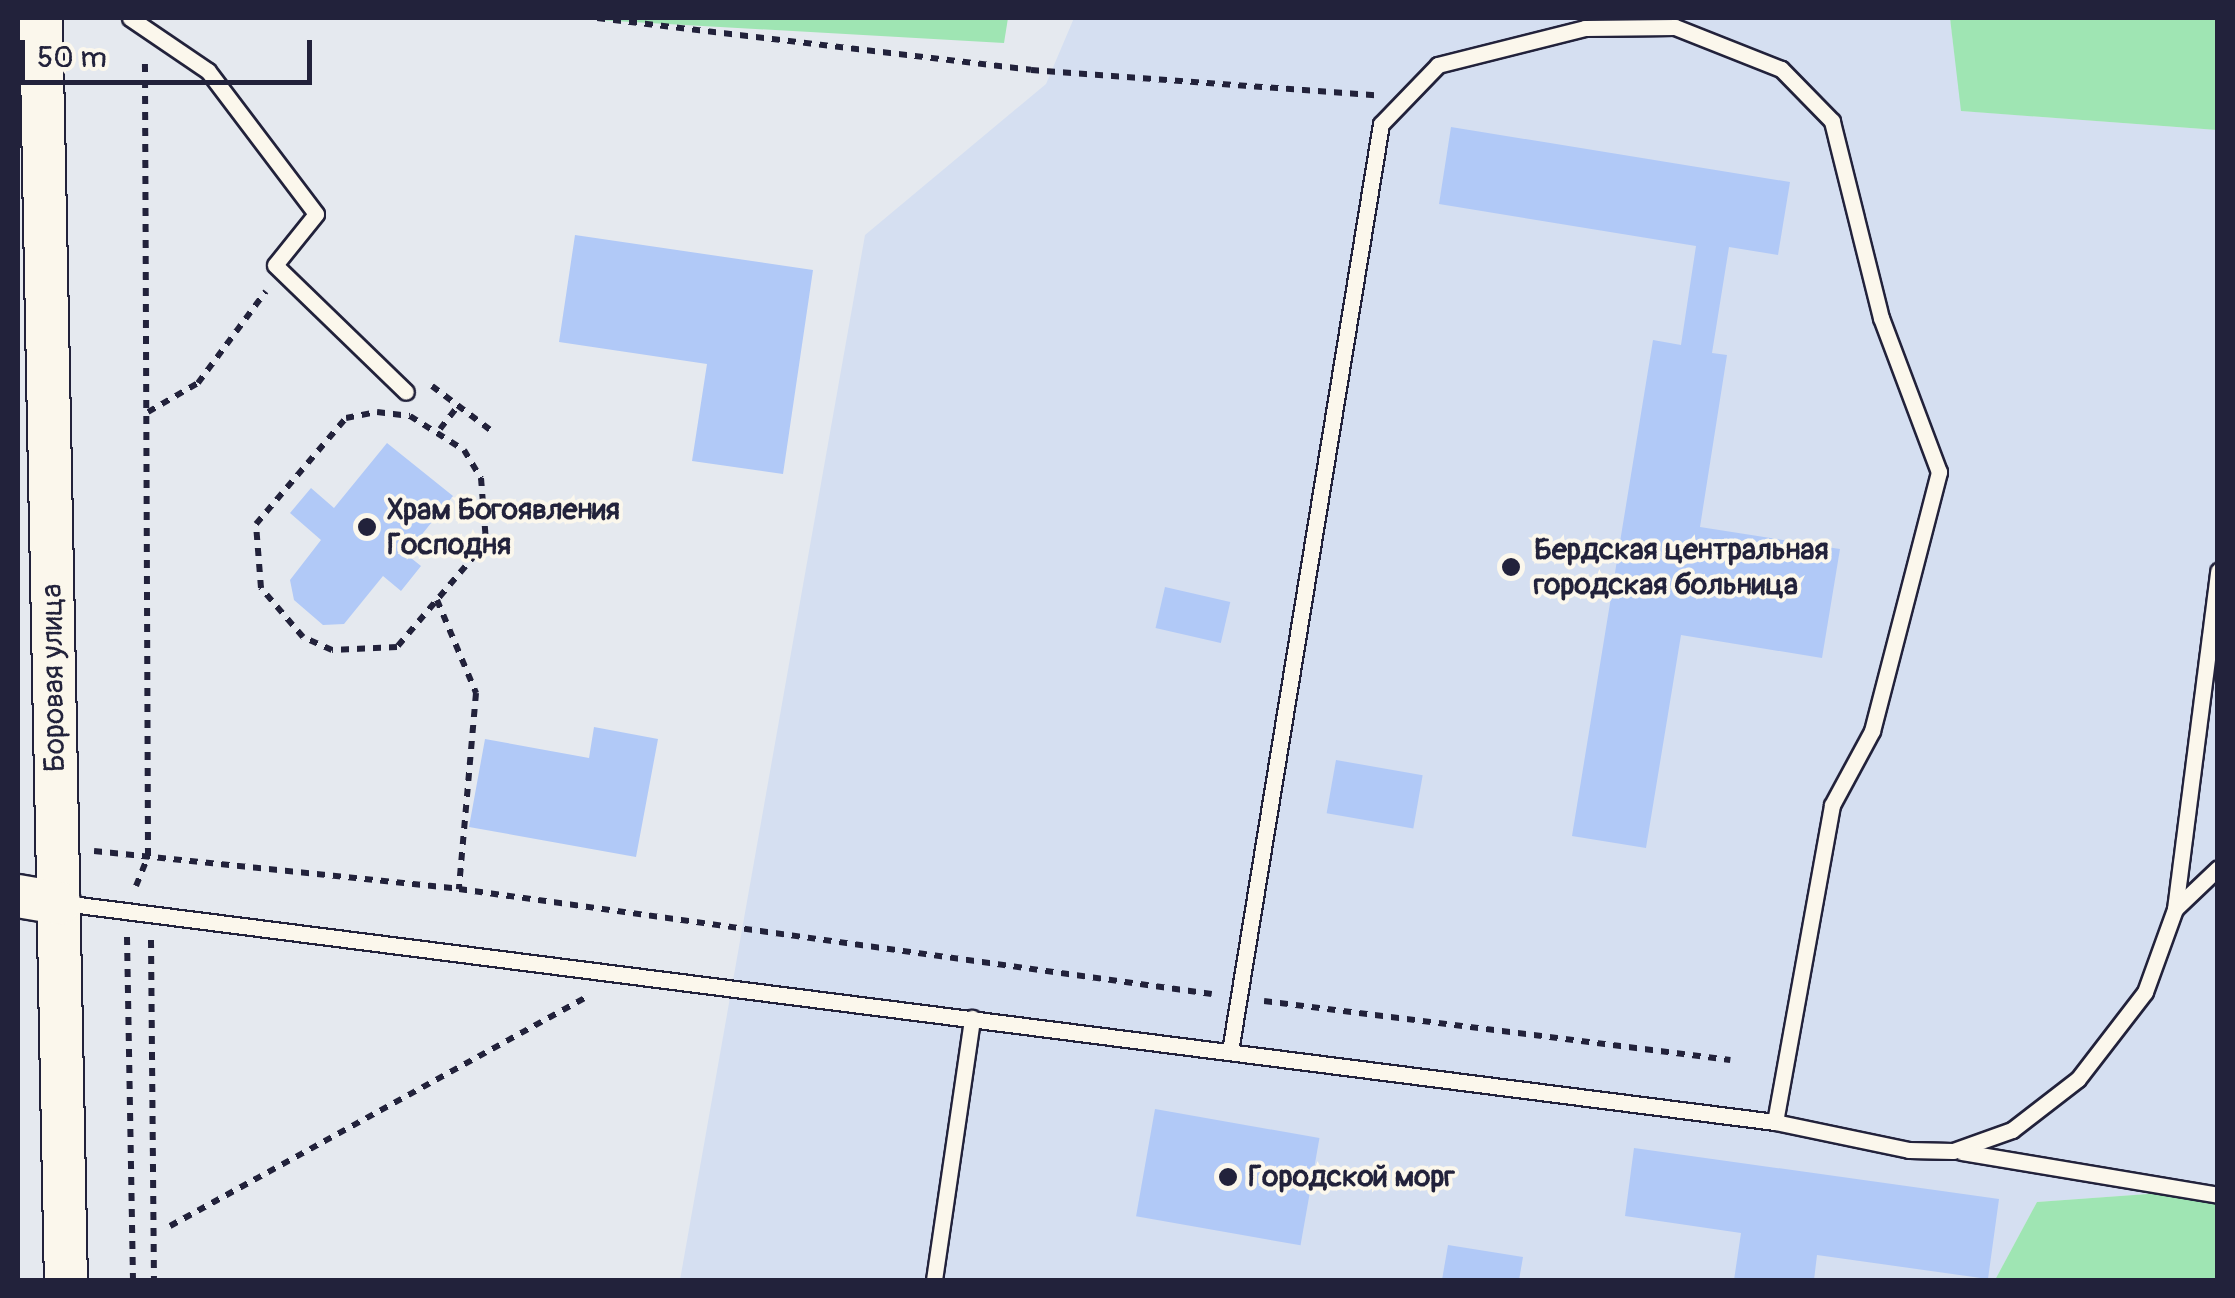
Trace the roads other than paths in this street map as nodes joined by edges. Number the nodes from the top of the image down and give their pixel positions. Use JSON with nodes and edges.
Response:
{"nodes":[{"id":1,"x":42,"y":18,"type":"edge"},
{"id":2,"x":130,"y":18,"type":"edge"},
{"id":3,"x":42,"y":76,"type":"junction"},
{"id":4,"x":18,"y":207,"type":"edge"},
{"id":5,"x":406,"y":392,"type":"dead end"},
{"id":6,"x":2218,"y":572,"type":"edge"},
{"id":7,"x":2218,"y":868,"type":"edge"},
{"id":8,"x":38,"y":900,"type":"edge"},
{"id":9,"x":2174,"y":909,"type":"junction"},
{"id":10,"x":972,"y":1018,"type":"junction"},
{"id":11,"x":1230,"y":1051,"type":"junction"},
{"id":12,"x":1776,"y":1122,"type":"junction"},
{"id":13,"x":1954,"y":1151,"type":"junction"},
{"id":14,"x":2218,"y":1195,"type":"edge"},
{"id":15,"x":66,"y":1280,"type":"edge"},
{"id":16,"x":934,"y":1280,"type":"edge"}],
"edges":[{"from":1,"to":3,"type":"street","name":"Боровая улица"},
{"from":2,"to":5,"type":"lane"},
{"from":3,"to":4,"type":"street","name":"Боровая улица"},
{"from":3,"to":8,"type":"street","name":"Боровая улица"},
{"from":6,"to":9,"type":"lane"},
{"from":7,"to":9,"type":"lane"},
{"from":8,"to":10,"type":"lane"},
{"from":8,"to":15,"type":"street","name":"Боровая улица"},
{"from":9,"to":13,"type":"lane"},
{"from":10,"to":11,"type":"lane"},
{"from":10,"to":16,"type":"lane"},
{"from":11,"to":12,"type":"lane"},
{"from":11,"to":12,"type":"lane"},
{"from":12,"to":13,"type":"lane"},
{"from":13,"to":14,"type":"lane"}]}
